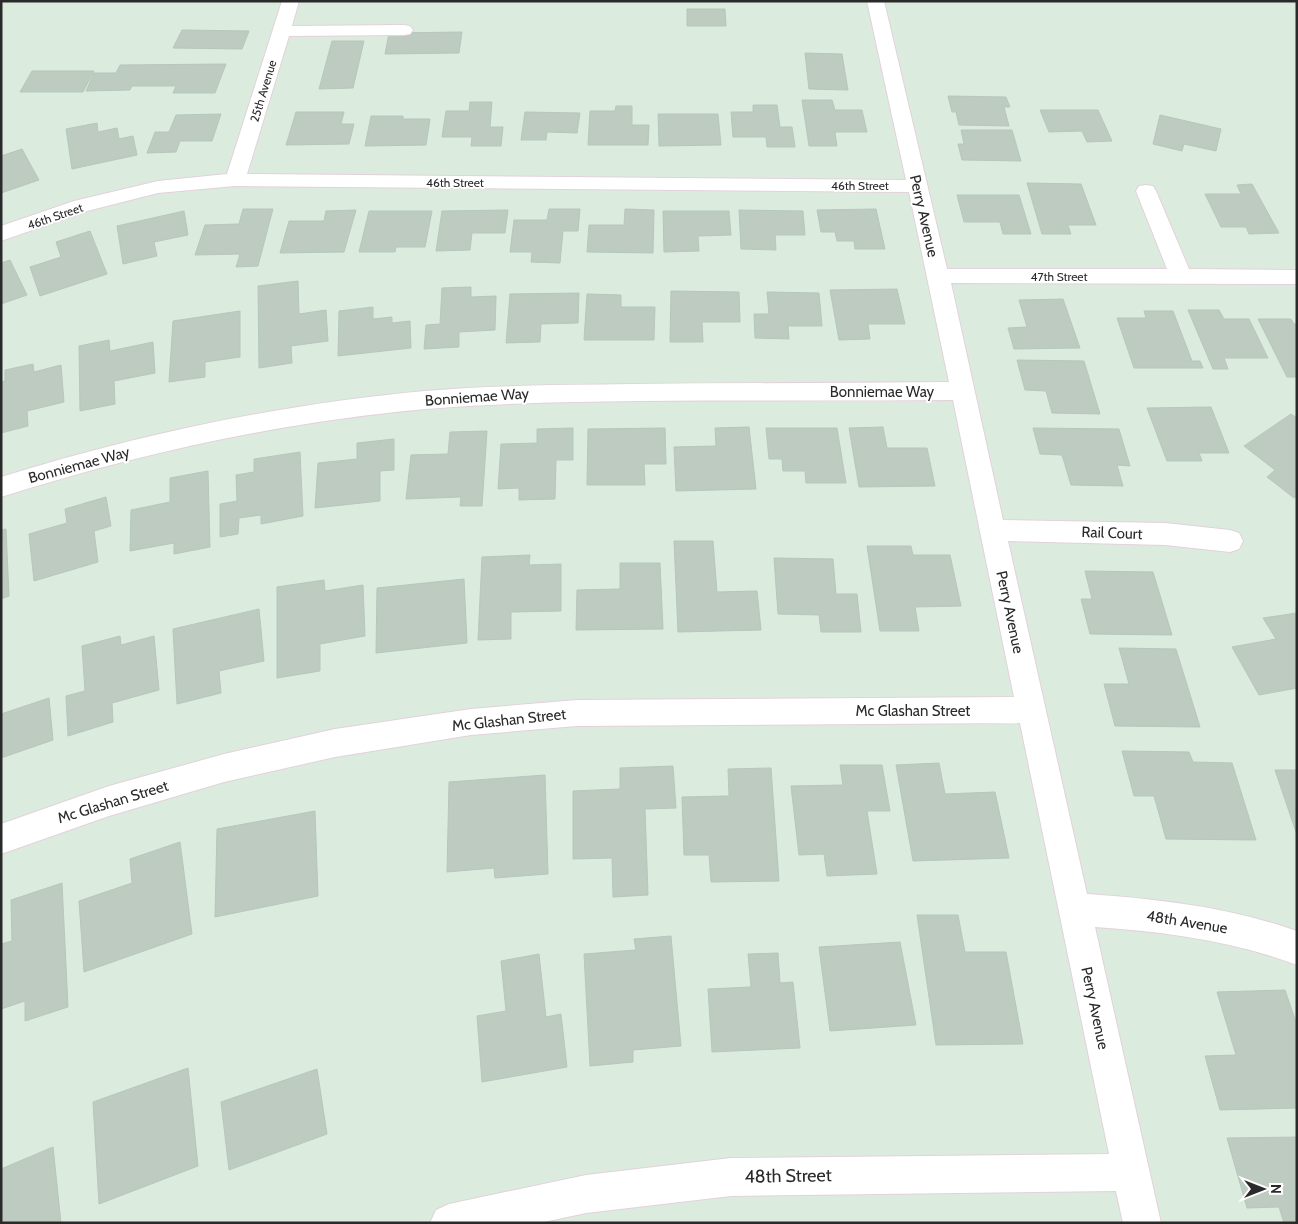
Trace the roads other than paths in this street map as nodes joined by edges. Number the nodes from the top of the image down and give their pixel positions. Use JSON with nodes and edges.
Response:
{"nodes":[{"id":1,"x":291,"y":1,"type":"edge"},
{"id":2,"x":875,"y":1,"type":"edge"},
{"id":3,"x":404,"y":30,"type":"dead end"},
{"id":4,"x":282,"y":31,"type":"junction"},
{"id":5,"x":235,"y":180,"type":"junction"},
{"id":6,"x":917,"y":186,"type":"junction"},
{"id":7,"x":1146,"y":191,"type":"dead end"},
{"id":8,"x":1,"y":234,"type":"edge"},
{"id":9,"x":938,"y":276,"type":"junction"},
{"id":10,"x":1181,"y":276,"type":"junction"},
{"id":11,"x":1297,"y":277,"type":"edge"},
{"id":12,"x":963,"y":391,"type":"junction"},
{"id":13,"x":1,"y":487,"type":"edge"},
{"id":14,"x":993,"y":530,"type":"junction"},
{"id":15,"x":1230,"y":541,"type":"dead end"},
{"id":16,"x":1031,"y":710,"type":"junction"},
{"id":17,"x":1,"y":839,"type":"edge"},
{"id":18,"x":1074,"y":909,"type":"junction"},
{"id":19,"x":1297,"y":948,"type":"edge"},
{"id":20,"x":1131,"y":1172,"type":"junction"},
{"id":21,"x":449,"y":1223,"type":"edge"},
{"id":22,"x":1142,"y":1223,"type":"edge"}],
"edges":[{"from":1,"to":4,"type":"street","name":"25th Avenue"},
{"from":2,"to":6,"type":"street","name":"Perry Avenue"},
{"from":3,"to":4,"type":"street"},
{"from":4,"to":5,"type":"street","name":"25th Avenue"},
{"from":5,"to":6,"type":"street","name":"46th Street"},
{"from":5,"to":8,"type":"street","name":"46th Street"},
{"from":6,"to":9,"type":"street","name":"Perry Avenue"},
{"from":7,"to":10,"type":"street"},
{"from":9,"to":10,"type":"street","name":"47th Street"},
{"from":9,"to":12,"type":"street","name":"Perry Avenue"},
{"from":10,"to":11,"type":"street","name":"47th Street"},
{"from":12,"to":13,"type":"street","name":"Bonniemae Way"},
{"from":12,"to":14,"type":"street","name":"Perry Avenue"},
{"from":14,"to":15,"type":"street","name":"Rail Court"},
{"from":14,"to":16,"type":"street","name":"Perry Avenue"},
{"from":16,"to":17,"type":"street","name":"Mc Glashan Street"},
{"from":16,"to":18,"type":"street","name":"Perry Avenue"},
{"from":18,"to":19,"type":"street","name":"48th Avenue"},
{"from":18,"to":20,"type":"street","name":"Perry Avenue"},
{"from":20,"to":21,"type":"street","name":"48th Street"},
{"from":20,"to":22,"type":"street","name":"Perry Avenue"}]}
